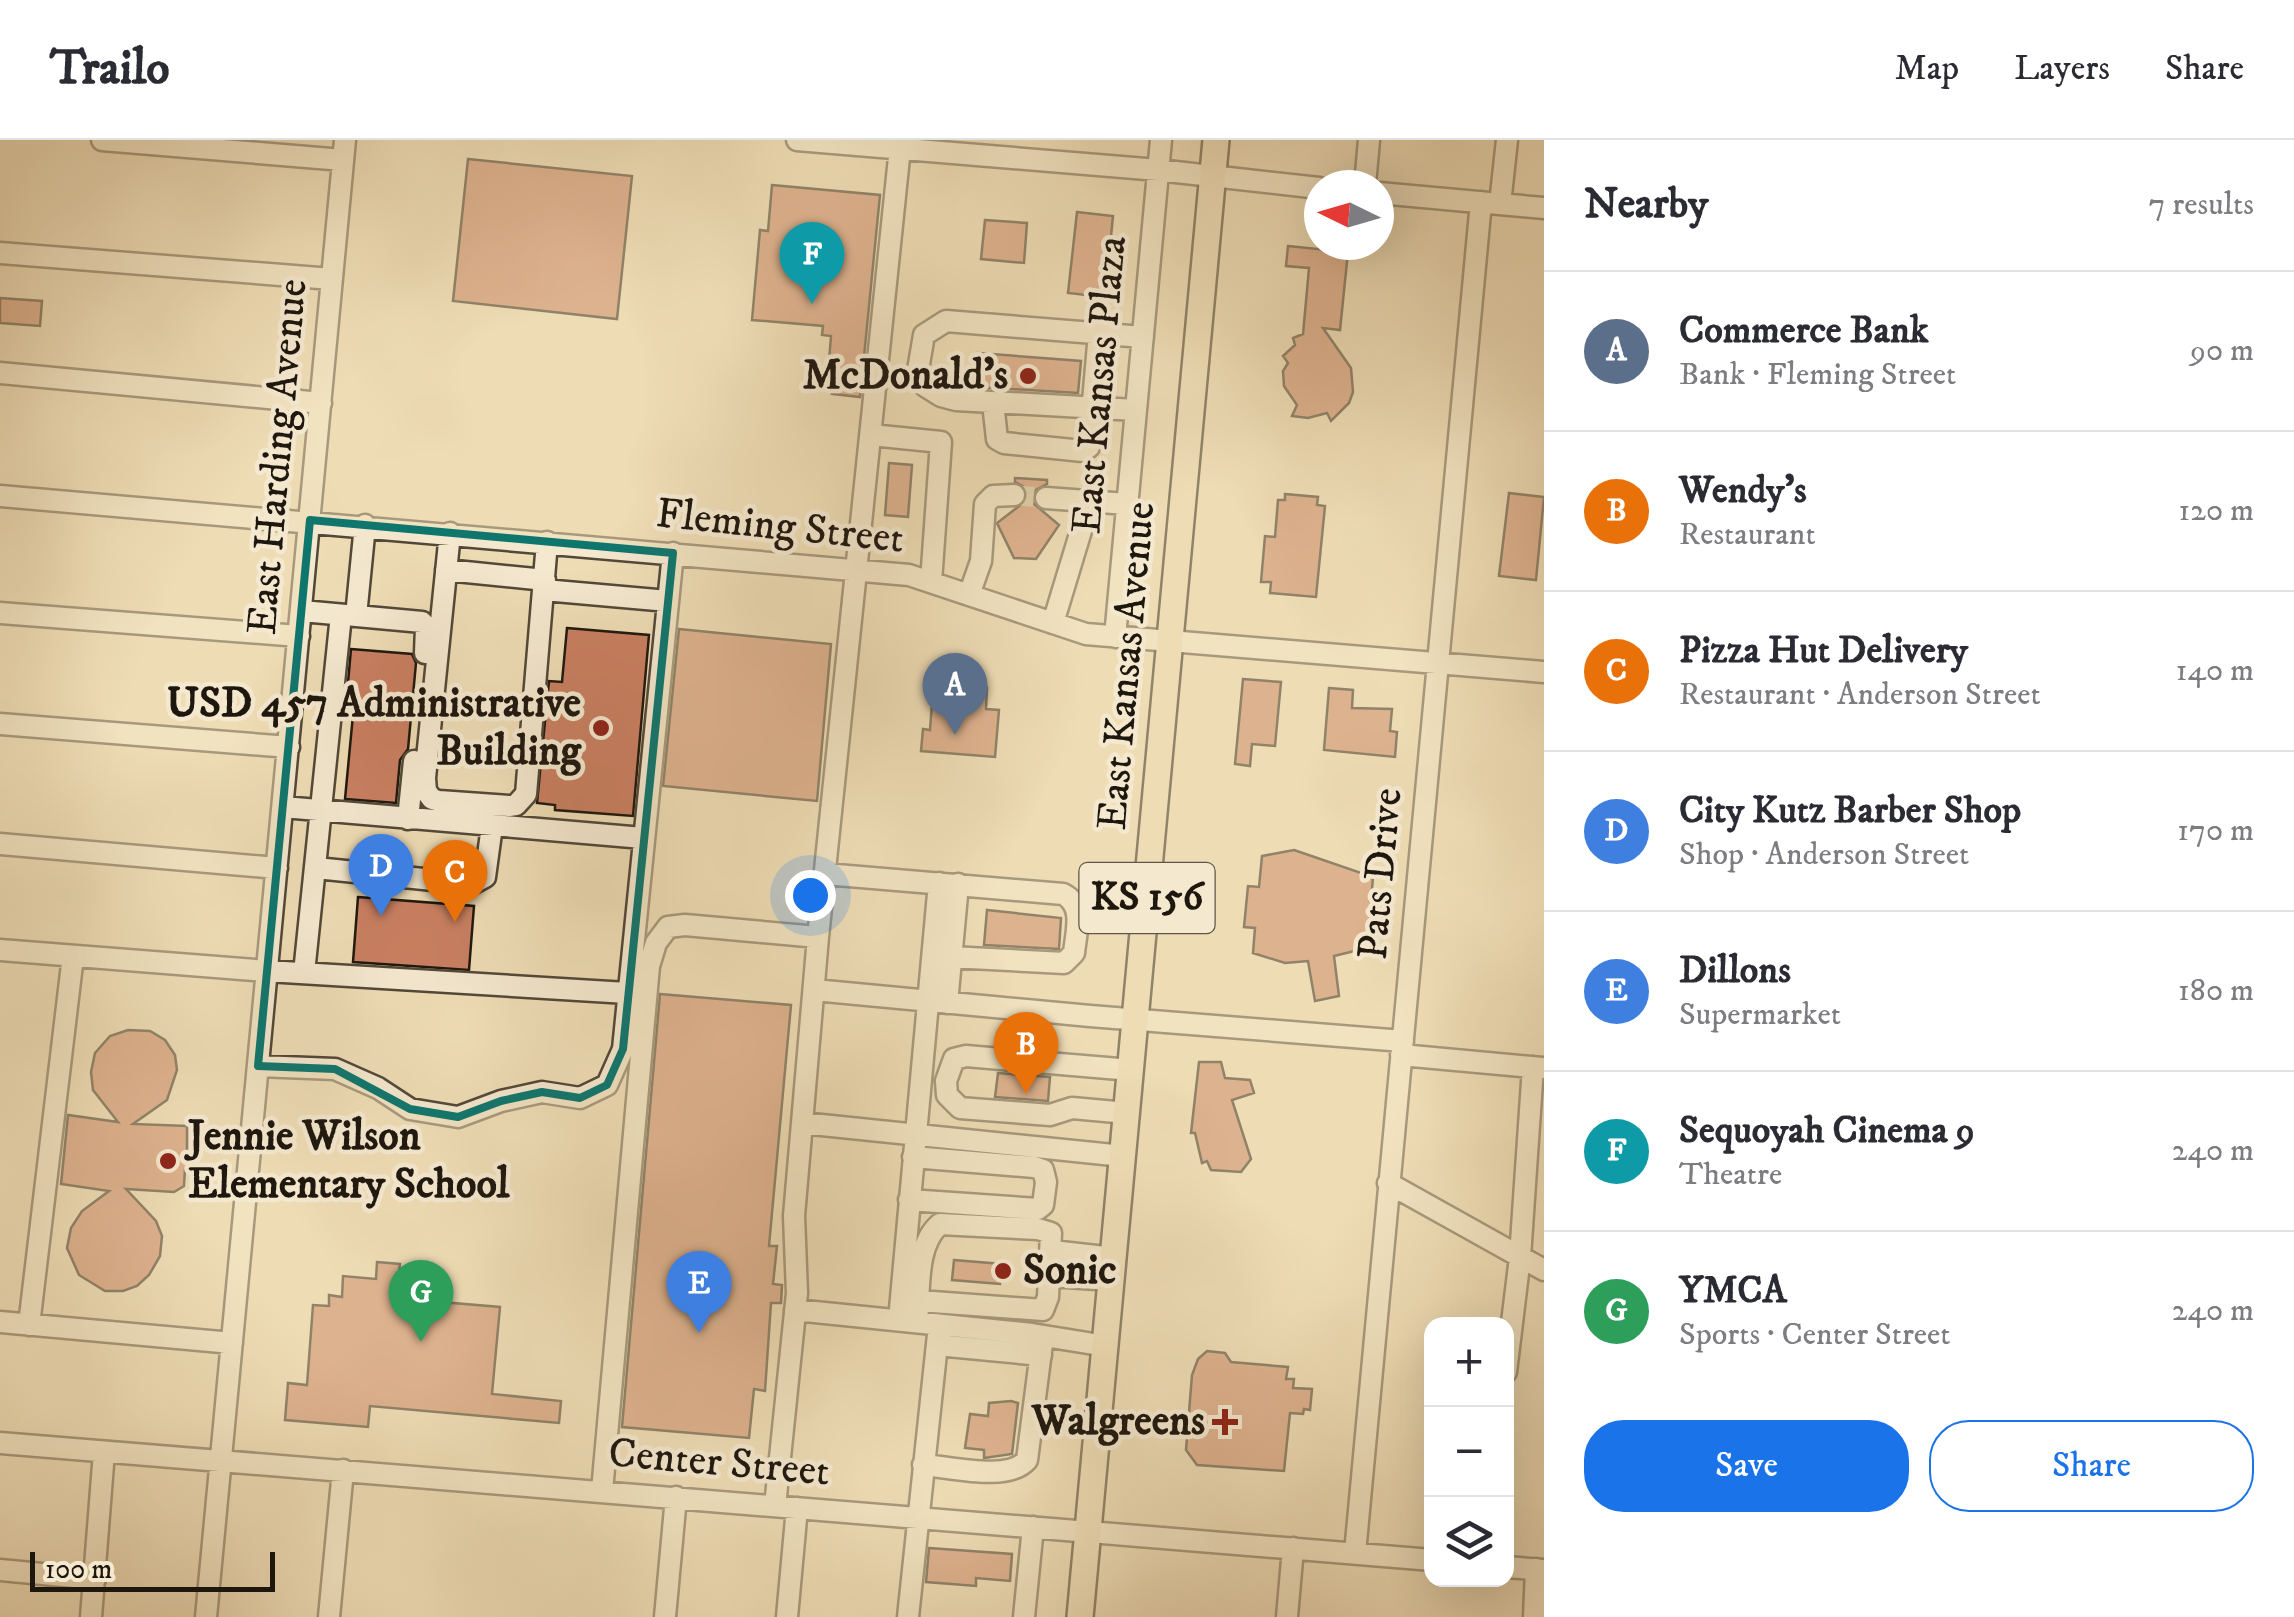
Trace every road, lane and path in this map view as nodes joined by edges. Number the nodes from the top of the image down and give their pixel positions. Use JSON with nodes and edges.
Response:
{"nodes":[{"id":1,"x":102,"y":140,"type":"edge"},
{"id":2,"x":797,"y":140,"type":"edge"},
{"id":3,"x":1161,"y":140,"type":"edge"},
{"id":4,"x":1216,"y":140,"type":"edge"},
{"id":5,"x":1359,"y":140,"type":"edge"},
{"id":6,"x":1369,"y":140,"type":"edge"},
{"id":7,"x":1506,"y":140,"type":"edge"},
{"id":8,"x":851,"y":142,"type":"edge"},
{"id":9,"x":980,"y":147,"type":"edge"},
{"id":10,"x":900,"y":148,"type":"junction"},
{"id":11,"x":344,"y":150,"type":"edge"},
{"id":12,"x":1158,"y":170,"type":"junction"},
{"id":13,"x":1366,"y":170,"type":"edge"},
{"id":14,"x":1213,"y":178,"type":"junction"},
{"id":15,"x":1304,"y":187,"type":"edge"},
{"id":16,"x":1394,"y":194,"type":"edge"},
{"id":17,"x":1490,"y":203,"type":"junction"},
{"id":18,"x":1544,"y":208,"type":"edge"},
{"id":19,"x":0,"y":253,"type":"edge"},
{"id":20,"x":332,"y":279,"type":"junction"},
{"id":21,"x":1099,"y":333,"type":"junction"},
{"id":22,"x":1142,"y":337,"type":"junction"},
{"id":23,"x":0,"y":373,"type":"edge"},
{"id":24,"x":993,"y":402,"type":"junction"},
{"id":25,"x":321,"y":403,"type":"junction"},
{"id":26,"x":1093,"y":406,"type":"junction"},
{"id":27,"x":1136,"y":410,"type":"junction"},
{"id":28,"x":871,"y":435,"type":"junction"},
{"id":29,"x":1014,"y":495,"type":"dead end"},
{"id":30,"x":0,"y":496,"type":"edge"},
{"id":31,"x":1046,"y":498,"type":"tunnel mouth"},
{"id":32,"x":1090,"y":501,"type":"junction"},
{"id":33,"x":1127,"y":504,"type":"junction"},
{"id":34,"x":310,"y":520,"type":"junction"},
{"id":35,"x":365,"y":526,"type":"junction"},
{"id":36,"x":450,"y":533,"type":"junction"},
{"id":37,"x":547,"y":542,"type":"junction"},
{"id":38,"x":673,"y":553,"type":"junction"},
{"id":39,"x":446,"y":570,"type":"junction"},
{"id":40,"x":856,"y":570,"type":"junction"},
{"id":41,"x":931,"y":582,"type":"junction"},
{"id":42,"x":544,"y":585,"type":"junction"},
{"id":43,"x":970,"y":595,"type":"junction"},
{"id":44,"x":668,"y":601,"type":"junction"},
{"id":45,"x":302,"y":611,"type":"junction"},
{"id":46,"x":0,"y":612,"type":"edge"},
{"id":47,"x":349,"y":615,"type":"junction"},
{"id":48,"x":1053,"y":623,"type":"junction"},
{"id":49,"x":300,"y":636,"type":"junction"},
{"id":50,"x":1115,"y":637,"type":"junction"},
{"id":51,"x":1169,"y":640,"type":"junction"},
{"id":52,"x":1437,"y":662,"type":"junction"},
{"id":53,"x":1544,"y":672,"type":"edge"},
{"id":54,"x":0,"y":724,"type":"edge"},
{"id":55,"x":290,"y":747,"type":"junction"},
{"id":56,"x":284,"y":807,"type":"junction"},
{"id":57,"x":322,"y":810,"type":"junction"},
{"id":58,"x":408,"y":820,"type":"junction"},
{"id":59,"x":492,"y":826,"type":"junction"},
{"id":60,"x":643,"y":838,"type":"junction"},
{"id":61,"x":0,"y":844,"type":"edge"},
{"id":62,"x":278,"y":868,"type":"junction"},
{"id":63,"x":316,"y":868,"type":"junction"},
{"id":64,"x":825,"y":874,"type":"junction"},
{"id":65,"x":948,"y":883,"type":"junction"},
{"id":66,"x":818,"y":937,"type":"junction"},
{"id":67,"x":0,"y":950,"type":"edge"},
{"id":68,"x":73,"y":956,"type":"junction"},
{"id":69,"x":951,"y":957,"type":"junction"},
{"id":70,"x":267,"y":971,"type":"junction"},
{"id":71,"x":304,"y":974,"type":"junction"},
{"id":72,"x":814,"y":990,"type":"junction"},
{"id":73,"x":627,"y":992,"type":"junction"},
{"id":74,"x":937,"y":1002,"type":"junction"},
{"id":75,"x":1136,"y":1018,"type":"junction"},
{"id":76,"x":1402,"y":1048,"type":"junction"},
{"id":77,"x":258,"y":1066,"type":"junction"},
{"id":78,"x":1538,"y":1067,"type":"edge"},
{"id":79,"x":1132,"y":1070,"type":"junction"},
{"id":80,"x":1128,"y":1112,"type":"junction"},
{"id":81,"x":802,"y":1123,"type":"junction"},
{"id":82,"x":915,"y":1134,"type":"junction"},
{"id":83,"x":998,"y":1153,"type":"junction"},
{"id":84,"x":1124,"y":1156,"type":"junction"},
{"id":85,"x":913,"y":1158,"type":"junction"},
{"id":86,"x":1388,"y":1183,"type":"junction"},
{"id":87,"x":909,"y":1200,"type":"junction"},
{"id":88,"x":1052,"y":1250,"type":"junction"},
{"id":89,"x":1520,"y":1257,"type":"junction"},
{"id":90,"x":1113,"y":1269,"type":"junction"},
{"id":91,"x":1544,"y":1270,"type":"edge"},
{"id":92,"x":1050,"y":1276,"type":"junction"},
{"id":93,"x":795,"y":1310,"type":"junction"},
{"id":94,"x":911,"y":1315,"type":"junction"},
{"id":95,"x":1513,"y":1317,"type":"edge"},
{"id":96,"x":0,"y":1322,"type":"edge"},
{"id":97,"x":29,"y":1325,"type":"junction"},
{"id":98,"x":938,"y":1335,"type":"junction"},
{"id":99,"x":232,"y":1344,"type":"junction"},
{"id":100,"x":1042,"y":1345,"type":"junction"},
{"id":101,"x":1106,"y":1346,"type":"junction"},
{"id":102,"x":0,"y":1444,"type":"edge"},
{"id":103,"x":104,"y":1452,"type":"junction"},
{"id":104,"x":220,"y":1461,"type":"junction"},
{"id":105,"x":924,"y":1465,"type":"junction"},
{"id":106,"x":343,"y":1470,"type":"junction"},
{"id":107,"x":602,"y":1491,"type":"junction"},
{"id":108,"x":676,"y":1497,"type":"junction"},
{"id":109,"x":775,"y":1506,"type":"junction"},
{"id":110,"x":797,"y":1508,"type":"junction"},
{"id":111,"x":918,"y":1518,"type":"junction"},
{"id":112,"x":1033,"y":1528,"type":"junction"},
{"id":113,"x":1088,"y":1532,"type":"junction"},
{"id":114,"x":1293,"y":1548,"type":"junction"},
{"id":115,"x":1355,"y":1553,"type":"junction"},
{"id":116,"x":1424,"y":1559,"type":"edge"},
{"id":117,"x":1514,"y":1567,"type":"edge"},
{"id":118,"x":0,"y":1570,"type":"edge"},
{"id":119,"x":1540,"y":1570,"type":"edge"},
{"id":120,"x":95,"y":1580,"type":"junction"},
{"id":121,"x":91,"y":1617,"type":"edge"},
{"id":122,"x":206,"y":1617,"type":"edge"},
{"id":123,"x":329,"y":1617,"type":"edge"},
{"id":124,"x":665,"y":1617,"type":"edge"},
{"id":125,"x":786,"y":1617,"type":"edge"},
{"id":126,"x":908,"y":1617,"type":"edge"},
{"id":127,"x":1024,"y":1617,"type":"edge"},
{"id":128,"x":1080,"y":1617,"type":"edge"},
{"id":129,"x":1288,"y":1617,"type":"edge"},
{"id":130,"x":1534,"y":1617,"type":"edge"}],
"edges":[{"from":1,"to":11,"type":"street"},
{"from":2,"to":8,"type":"street"},
{"from":3,"to":12,"type":"street","name":"East Kansas Plaza"},
{"from":4,"to":14,"type":"main road","name":"East Kansas Avenue","number":"KS 156"},
{"from":5,"to":6,"type":"street"},
{"from":6,"to":13,"type":"street"},
{"from":7,"to":17,"type":"street","name":"Pats Drive"},
{"from":8,"to":10,"type":"street"},
{"from":9,"to":10,"type":"street"},
{"from":9,"to":12,"type":"street"},
{"from":10,"to":28,"type":"street"},
{"from":11,"to":20,"type":"street","name":"East Harding Avenue"},
{"from":12,"to":14,"type":"street"},
{"from":12,"to":22,"type":"street","name":"East Kansas Plaza"},
{"from":14,"to":15,"type":"street"},
{"from":14,"to":51,"type":"main road","name":"East Kansas Avenue","number":"KS 156"},
{"from":16,"to":17,"type":"street"},
{"from":17,"to":18,"type":"street"},
{"from":17,"to":52,"type":"street","name":"Pats Drive"},
{"from":19,"to":20,"type":"street"},
{"from":20,"to":25,"type":"street","name":"East Harding Avenue"},
{"from":21,"to":22,"type":"street"},
{"from":21,"to":24,"type":"street"},
{"from":21,"to":26,"type":"street"},
{"from":22,"to":27,"type":"street","name":"East Kansas Plaza"},
{"from":23,"to":25,"type":"street"},
{"from":24,"to":26,"type":"street"},
{"from":24,"to":26,"type":"street"},
{"from":25,"to":34,"type":"street","name":"East Harding Avenue"},
{"from":26,"to":27,"type":"street"},
{"from":27,"to":33,"type":"street","name":"East Kansas Plaza"},
{"from":28,"to":40,"type":"street"},
{"from":28,"to":41,"type":"street"},
{"from":29,"to":43,"type":"street"},
{"from":30,"to":34,"type":"street","name":"Fleming Street"},
{"from":31,"to":32,"type":"street"},
{"from":32,"to":33,"type":"street"},
{"from":32,"to":48,"type":"street"},
{"from":33,"to":50,"type":"street","name":"East Kansas Plaza"},
{"from":34,"to":35,"type":"street","name":"Fleming Street"},
{"from":34,"to":45,"type":"street","name":"East Harding Avenue"},
{"from":35,"to":36,"type":"street","name":"Fleming Street"},
{"from":35,"to":47,"type":"street"},
{"from":36,"to":37,"type":"street","name":"Fleming Street"},
{"from":36,"to":39,"type":"street"},
{"from":37,"to":38,"type":"street","name":"Fleming Street"},
{"from":37,"to":42,"type":"street"},
{"from":38,"to":40,"type":"street","name":"Fleming Street"},
{"from":38,"to":44,"type":"street"},
{"from":39,"to":42,"type":"street"},
{"from":39,"to":42,"type":"street"},
{"from":40,"to":41,"type":"street","name":"Fleming Street"},
{"from":40,"to":64,"type":"street"},
{"from":41,"to":43,"type":"street","name":"Fleming Street"},
{"from":42,"to":44,"type":"street"},
{"from":43,"to":48,"type":"street","name":"Fleming Street"},
{"from":44,"to":60,"type":"street"},
{"from":45,"to":47,"type":"street"},
{"from":45,"to":49,"type":"street","name":"East Harding Avenue"},
{"from":46,"to":49,"type":"street"},
{"from":47,"to":57,"type":"street"},
{"from":47,"to":58,"type":"street"},
{"from":48,"to":50,"type":"street","name":"Fleming Street"},
{"from":49,"to":55,"type":"street","name":"East Harding Avenue"},
{"from":50,"to":51,"type":"street","name":"Fleming Street"},
{"from":51,"to":52,"type":"street","name":"Fleming Street"},
{"from":51,"to":75,"type":"main road","name":"East Kansas Avenue","number":"KS 156"},
{"from":52,"to":53,"type":"street","name":"Fleming Street"},
{"from":52,"to":76,"type":"street","name":"Pats Drive"},
{"from":54,"to":55,"type":"street"},
{"from":55,"to":56,"type":"street","name":"East Harding Avenue"},
{"from":56,"to":57,"type":"street"},
{"from":56,"to":62,"type":"street","name":"East Harding Avenue"},
{"from":57,"to":58,"type":"street"},
{"from":57,"to":63,"type":"street"},
{"from":58,"to":59,"type":"street"},
{"from":59,"to":60,"type":"street"},
{"from":59,"to":63,"type":"street"},
{"from":60,"to":73,"type":"street"},
{"from":61,"to":62,"type":"street"},
{"from":62,"to":70,"type":"street","name":"East Harding Avenue"},
{"from":63,"to":71,"type":"street"},
{"from":64,"to":65,"type":"street"},
{"from":64,"to":66,"type":"street"},
{"from":65,"to":69,"type":"street"},
{"from":65,"to":69,"type":"street"},
{"from":65,"to":74,"type":"street"},
{"from":66,"to":72,"type":"street"},
{"from":66,"to":107,"type":"street"},
{"from":67,"to":68,"type":"street"},
{"from":68,"to":70,"type":"street"},
{"from":68,"to":97,"type":"street"},
{"from":69,"to":74,"type":"street"},
{"from":70,"to":71,"type":"street"},
{"from":70,"to":77,"type":"street","name":"East Harding Avenue"},
{"from":71,"to":73,"type":"street"},
{"from":72,"to":74,"type":"street"},
{"from":72,"to":81,"type":"street"},
{"from":73,"to":77,"type":"street"},
{"from":74,"to":75,"type":"street"},
{"from":74,"to":82,"type":"street"},
{"from":75,"to":76,"type":"street"},
{"from":75,"to":79,"type":"main road","name":"East Kansas Avenue","number":"KS 156"},
{"from":76,"to":78,"type":"street"},
{"from":76,"to":86,"type":"street","name":"Pats Drive"},
{"from":77,"to":99,"type":"street","name":"East Harding Avenue"},
{"from":78,"to":89,"type":"street"},
{"from":79,"to":80,"type":"main road","name":"East Kansas Avenue","number":"KS 156"},
{"from":79,"to":80,"type":"street"},
{"from":80,"to":84,"type":"main road","name":"East Kansas Avenue","number":"KS 156"},
{"from":81,"to":82,"type":"street"},
{"from":81,"to":93,"type":"street"},
{"from":82,"to":83,"type":"street"},
{"from":82,"to":85,"type":"street"},
{"from":83,"to":84,"type":"street"},
{"from":83,"to":85,"type":"street"},
{"from":83,"to":87,"type":"street"},
{"from":84,"to":90,"type":"main road","name":"East Kansas Avenue","number":"KS 156"},
{"from":85,"to":87,"type":"street"},
{"from":86,"to":89,"type":"street"},
{"from":86,"to":115,"type":"street","name":"Pats Drive"},
{"from":87,"to":94,"type":"street"},
{"from":88,"to":90,"type":"street"},
{"from":88,"to":92,"type":"street"},
{"from":88,"to":94,"type":"street"},
{"from":89,"to":91,"type":"street"},
{"from":89,"to":95,"type":"street"},
{"from":90,"to":92,"type":"street"},
{"from":90,"to":101,"type":"main road","name":"East Kansas Avenue","number":"KS 156"},
{"from":92,"to":94,"type":"street"},
{"from":93,"to":94,"type":"street"},
{"from":93,"to":109,"type":"street"},
{"from":94,"to":98,"type":"street"},
{"from":96,"to":97,"type":"street"},
{"from":97,"to":99,"type":"street"},
{"from":98,"to":100,"type":"street"},
{"from":98,"to":105,"type":"street"},
{"from":99,"to":104,"type":"street","name":"East Harding Avenue"},
{"from":100,"to":101,"type":"street"},
{"from":100,"to":105,"type":"street"},
{"from":101,"to":113,"type":"main road","name":"East Kansas Avenue","number":"KS 156"},
{"from":102,"to":103,"type":"street","name":"Center Street"},
{"from":103,"to":104,"type":"street","name":"Center Street"},
{"from":103,"to":120,"type":"street"},
{"from":104,"to":106,"type":"street","name":"Center Street"},
{"from":104,"to":122,"type":"street","name":"East Harding Avenue"},
{"from":105,"to":111,"type":"street"},
{"from":106,"to":107,"type":"street","name":"Center Street"},
{"from":106,"to":123,"type":"street"},
{"from":107,"to":108,"type":"street","name":"Center Street"},
{"from":108,"to":109,"type":"street","name":"Center Street"},
{"from":108,"to":124,"type":"street"},
{"from":109,"to":110,"type":"street","name":"Center Street"},
{"from":110,"to":111,"type":"street","name":"Center Street"},
{"from":110,"to":125,"type":"street"},
{"from":111,"to":112,"type":"street","name":"Center Street"},
{"from":111,"to":126,"type":"street"},
{"from":112,"to":113,"type":"street","name":"Center Street"},
{"from":112,"to":127,"type":"street"},
{"from":113,"to":114,"type":"street","name":"Center Street"},
{"from":113,"to":128,"type":"main road","name":"East Kansas Avenue","number":"KS 156"},
{"from":114,"to":115,"type":"street","name":"Center Street"},
{"from":114,"to":129,"type":"street"},
{"from":115,"to":116,"type":"street","name":"Center Street"},
{"from":117,"to":119,"type":"street"},
{"from":118,"to":120,"type":"street"},
{"from":119,"to":130,"type":"street"},
{"from":120,"to":121,"type":"street"}]}
